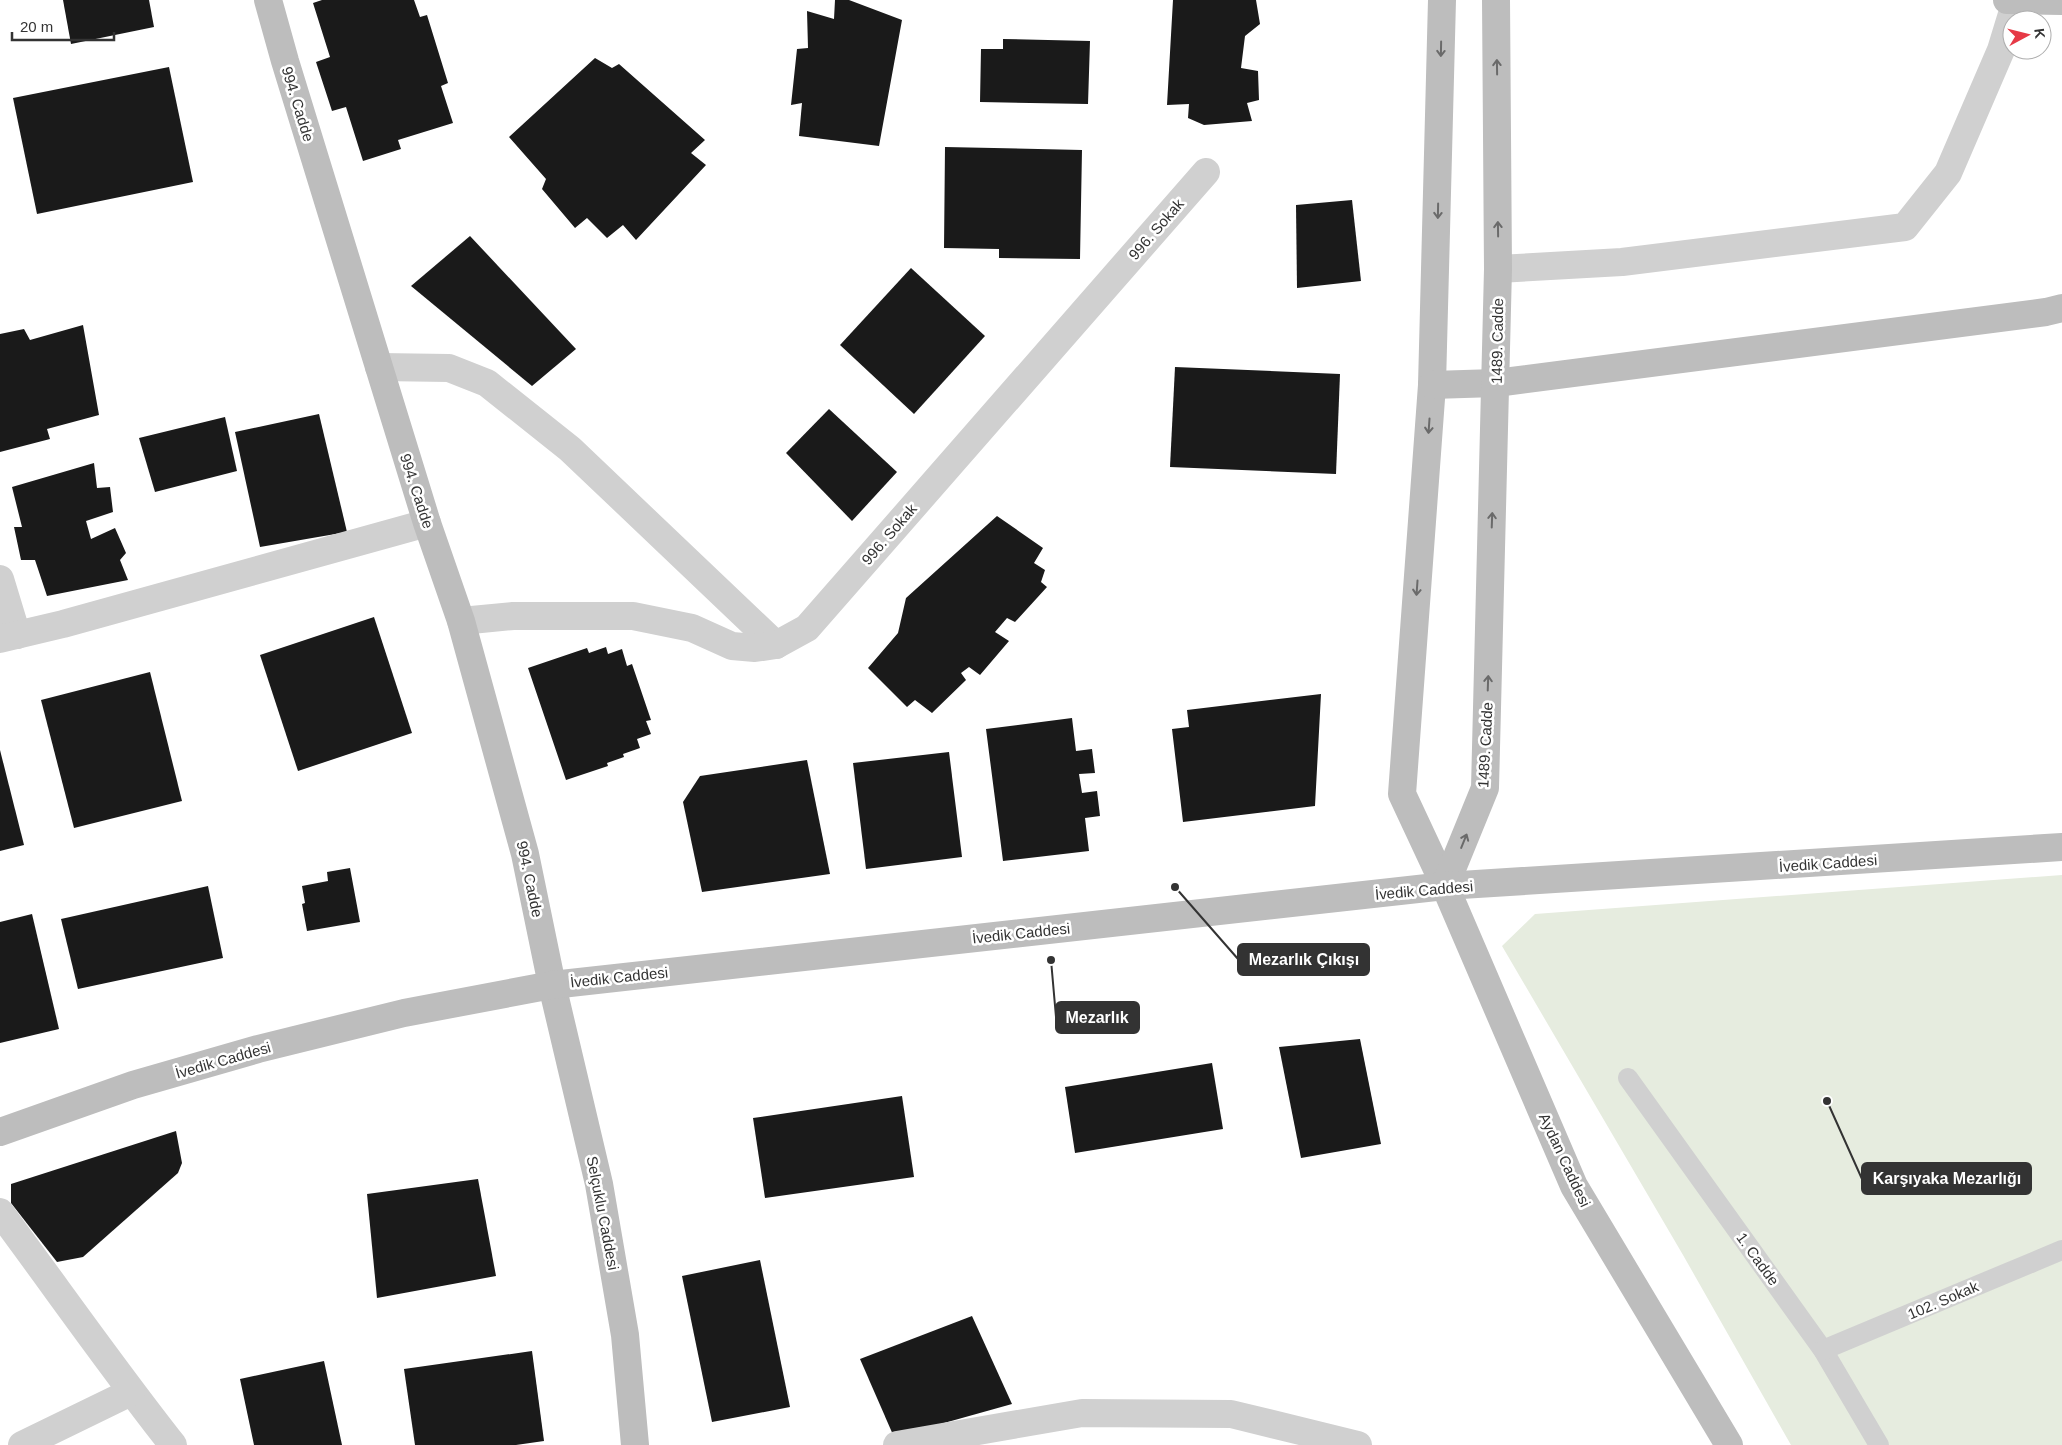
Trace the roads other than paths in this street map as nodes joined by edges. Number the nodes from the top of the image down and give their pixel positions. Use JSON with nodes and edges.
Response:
{"nodes":[{"id":1,"x":268,"y":0,"type":"edge"},
{"id":2,"x":1442,"y":0,"type":"edge"},
{"id":3,"x":1496,"y":0,"type":"edge"},
{"id":4,"x":2007,"y":0,"type":"edge"},
{"id":5,"x":2016,"y":1,"type":"edge"},
{"id":6,"x":2062,"y":1,"type":"edge"},
{"id":7,"x":1206,"y":172,"type":"dead end"},
{"id":8,"x":1498,"y":269,"type":"junction"},
{"id":9,"x":2062,"y":308,"type":"edge"},
{"id":10,"x":378,"y":368,"type":"junction"},
{"id":11,"x":1496,"y":383,"type":"junction"},
{"id":12,"x":1432,"y":385,"type":"junction"},
{"id":13,"x":427,"y":523,"type":"junction"},
{"id":14,"x":0,"y":579,"type":"edge"},
{"id":15,"x":462,"y":621,"type":"junction"},
{"id":16,"x":8,"y":637,"type":"edge"},
{"id":17,"x":776,"y":646,"type":"junction"},
{"id":18,"x":2058,"y":850,"type":"edge"},
{"id":19,"x":1445,"y":886,"type":"junction"},
{"id":20,"x":552,"y":985,"type":"junction"},
{"id":21,"x":1628,"y":1078,"type":"dead end"},
{"id":22,"x":0,"y":1132,"type":"edge"},
{"id":23,"x":0,"y":1212,"type":"edge"},
{"id":24,"x":2062,"y":1250,"type":"edge"},
{"id":25,"x":1823,"y":1350,"type":"junction"},
{"id":26,"x":131,"y":1392,"type":"junction"},
{"id":27,"x":22,"y":1445,"type":"edge"},
{"id":28,"x":173,"y":1445,"type":"edge"},
{"id":29,"x":635,"y":1445,"type":"edge"},
{"id":30,"x":897,"y":1445,"type":"edge"},
{"id":31,"x":1358,"y":1445,"type":"edge"},
{"id":32,"x":1729,"y":1445,"type":"edge"},
{"id":33,"x":1879,"y":1445,"type":"edge"}],
"edges":[{"from":1,"to":10,"type":"main road","name":"994. Cadde"},
{"from":2,"to":12,"type":"main road","one_way":true},
{"from":8,"to":3,"type":"main road","name":"1489. Cadde","one_way":true},
{"from":4,"to":5,"type":"main road"},
{"from":5,"to":6,"type":"main road"},
{"from":5,"to":8,"type":"street"},
{"from":7,"to":17,"type":"street","name":"996. Sokak"},
{"from":8,"to":11,"type":"main road","name":"1489. Cadde"},
{"from":9,"to":11,"type":"main road"},
{"from":10,"to":13,"type":"main road","name":"994. Cadde"},
{"from":10,"to":17,"type":"street"},
{"from":11,"to":12,"type":"main road"},
{"from":19,"to":11,"type":"main road","name":"1489. Cadde","one_way":true},
{"from":12,"to":19,"type":"main road","one_way":true},
{"from":13,"to":15,"type":"main road","name":"994. Cadde"},
{"from":13,"to":16,"type":"street"},
{"from":14,"to":16,"type":"street"},
{"from":15,"to":17,"type":"street","name":"996. Sokak"},
{"from":15,"to":20,"type":"main road","name":"994. Cadde"},
{"from":18,"to":19,"type":"main road","name":"İvedik Caddesi"},
{"from":19,"to":20,"type":"main road","name":"İvedik Caddesi"},
{"from":19,"to":32,"type":"main road","name":"Aydan Caddesi"},
{"from":20,"to":22,"type":"main road","name":"İvedik Caddesi"},
{"from":20,"to":29,"type":"main road","name":"Selçuklu Caddesi"},
{"from":21,"to":25,"type":"lane","name":"1. Cadde"},
{"from":23,"to":26,"type":"street"},
{"from":24,"to":25,"type":"lane","name":"102. Sokak"},
{"from":25,"to":33,"type":"lane","name":"1. Cadde"},
{"from":26,"to":27,"type":"street"},
{"from":26,"to":28,"type":"street"},
{"from":30,"to":31,"type":"street"}]}
